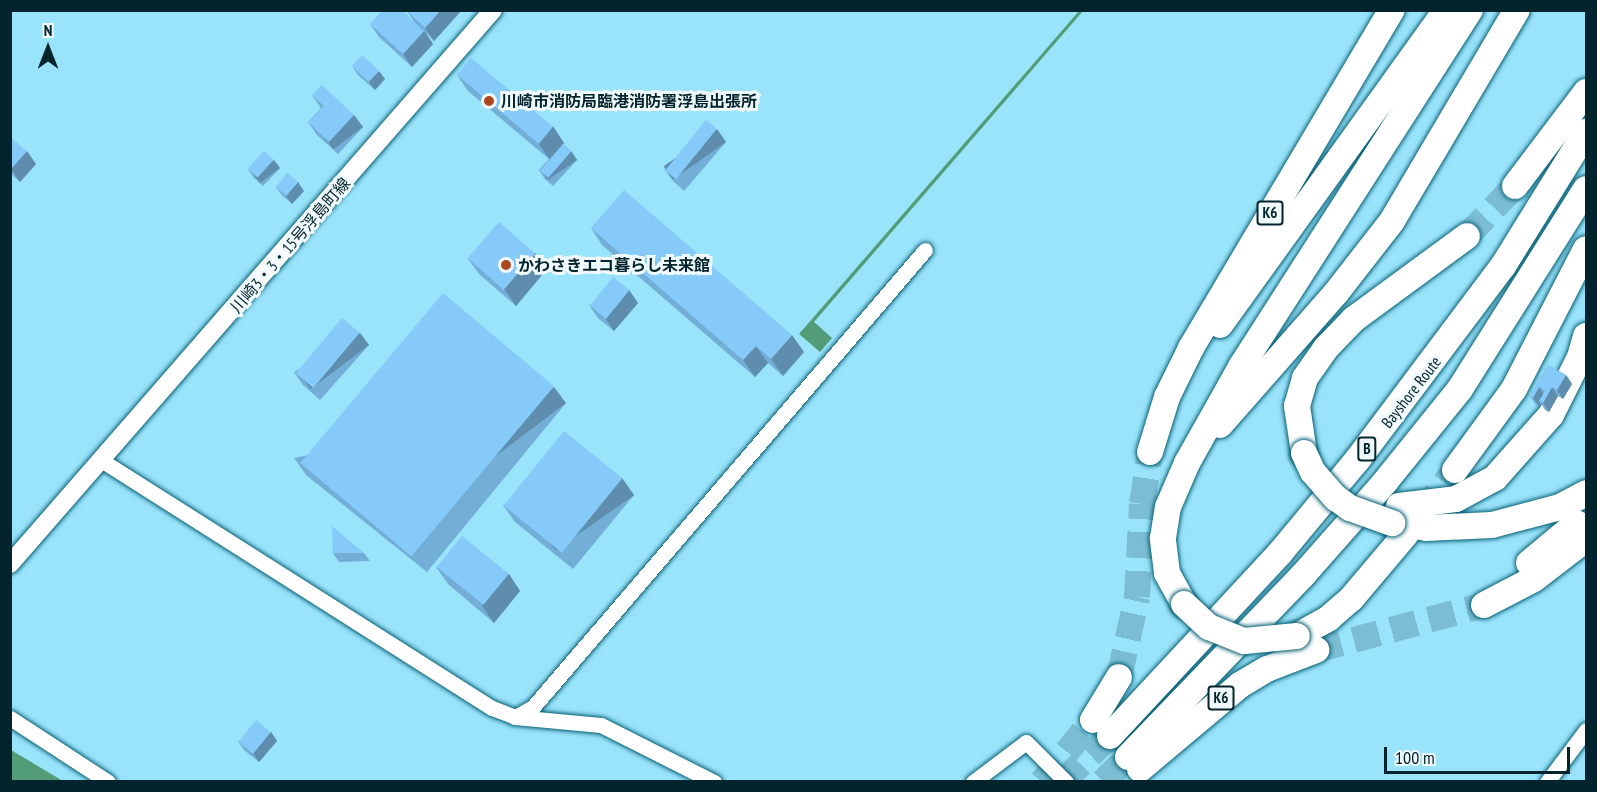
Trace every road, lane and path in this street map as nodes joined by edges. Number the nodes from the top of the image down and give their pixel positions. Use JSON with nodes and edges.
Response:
{"nodes":[{"id":1,"x":493,"y":10,"type":"edge"},
{"id":2,"x":1392,"y":10,"type":"edge"},
{"id":3,"x":1430,"y":10,"type":"edge"},
{"id":4,"x":1446,"y":10,"type":"edge"},
{"id":5,"x":1470,"y":10,"type":"edge"},
{"id":6,"x":1517,"y":10,"type":"edge"},
{"id":7,"x":1536,"y":10,"type":"edge"},
{"id":8,"x":1587,"y":92,"type":"edge"},
{"id":9,"x":1587,"y":132,"type":"edge"},
{"id":10,"x":1346,"y":154,"type":"junction"},
{"id":11,"x":1515,"y":186,"type":"tunnel mouth"},
{"id":12,"x":1587,"y":189,"type":"edge"},
{"id":13,"x":1407,"y":200,"type":"junction"},
{"id":14,"x":1467,"y":236,"type":"tunnel mouth"},
{"id":15,"x":1587,"y":249,"type":"edge"},
{"id":16,"x":925,"y":250,"type":"dead end"},
{"id":17,"x":1587,"y":335,"type":"edge"},
{"id":18,"x":1158,"y":420,"type":"junction"},
{"id":19,"x":1150,"y":452,"type":"tunnel mouth"},
{"id":20,"x":101,"y":460,"type":"junction"},
{"id":21,"x":1455,"y":470,"type":"tunnel mouth"},
{"id":22,"x":1587,"y":493,"type":"edge"},
{"id":23,"x":1172,"y":494,"type":"junction"},
{"id":24,"x":1399,"y":521,"type":"junction"},
{"id":25,"x":1582,"y":531,"type":"edge"},
{"id":26,"x":10,"y":564,"type":"edge"},
{"id":27,"x":1486,"y":597,"type":"tunnel mouth"},
{"id":28,"x":1307,"y":643,"type":"junction"},
{"id":29,"x":1119,"y":677,"type":"tunnel mouth"},
{"id":30,"x":515,"y":717,"type":"junction"},
{"id":31,"x":10,"y":718,"type":"edge"},
{"id":32,"x":1587,"y":730,"type":"edge"},
{"id":33,"x":1134,"y":763,"type":"joint"},
{"id":34,"x":108,"y":782,"type":"edge"},
{"id":35,"x":714,"y":782,"type":"edge"},
{"id":36,"x":973,"y":782,"type":"edge"},
{"id":37,"x":1066,"y":782,"type":"edge"},
{"id":38,"x":1548,"y":782,"type":"edge"}],
"edges":[{"from":1,"to":20,"type":"street","name":"川崎3・3・15号浮島町線"},
{"from":2,"to":18,"type":"highway","number":"K6"},
{"from":3,"to":10,"type":"highway"},
{"from":4,"to":10,"type":"highway"},
{"from":5,"to":23,"type":"highway","number":"K6"},
{"from":6,"to":13,"type":"highway"},
{"from":7,"to":13,"type":"highway"},
{"from":8,"to":11,"type":"highway"},
{"from":9,"to":29,"type":"highway","name":"Bayshore Route","number":"B"},
{"from":10,"to":18,"type":"highway"},
{"from":12,"to":33,"type":"highway","number":"B"},
{"from":13,"to":23,"type":"highway"},
{"from":14,"to":24,"type":"highway"},
{"from":15,"to":21,"type":"highway"},
{"from":16,"to":30,"type":"street"},
{"from":17,"to":24,"type":"highway"},
{"from":18,"to":19,"type":"highway","number":"K6"},
{"from":20,"to":26,"type":"street","name":"川崎3・3・15号浮島町線"},
{"from":20,"to":30,"type":"street"},
{"from":22,"to":24,"type":"highway"},
{"from":23,"to":28,"type":"highway","number":"K6","bridge":true},
{"from":24,"to":28,"type":"highway","number":"K6"},
{"from":25,"to":27,"type":"highway"},
{"from":28,"to":33,"type":"highway","number":"K6"},
{"from":30,"to":35,"type":"street"},
{"from":31,"to":34,"type":"street"},
{"from":32,"to":38,"type":"street"},
{"from":36,"to":37,"type":"street"}]}
